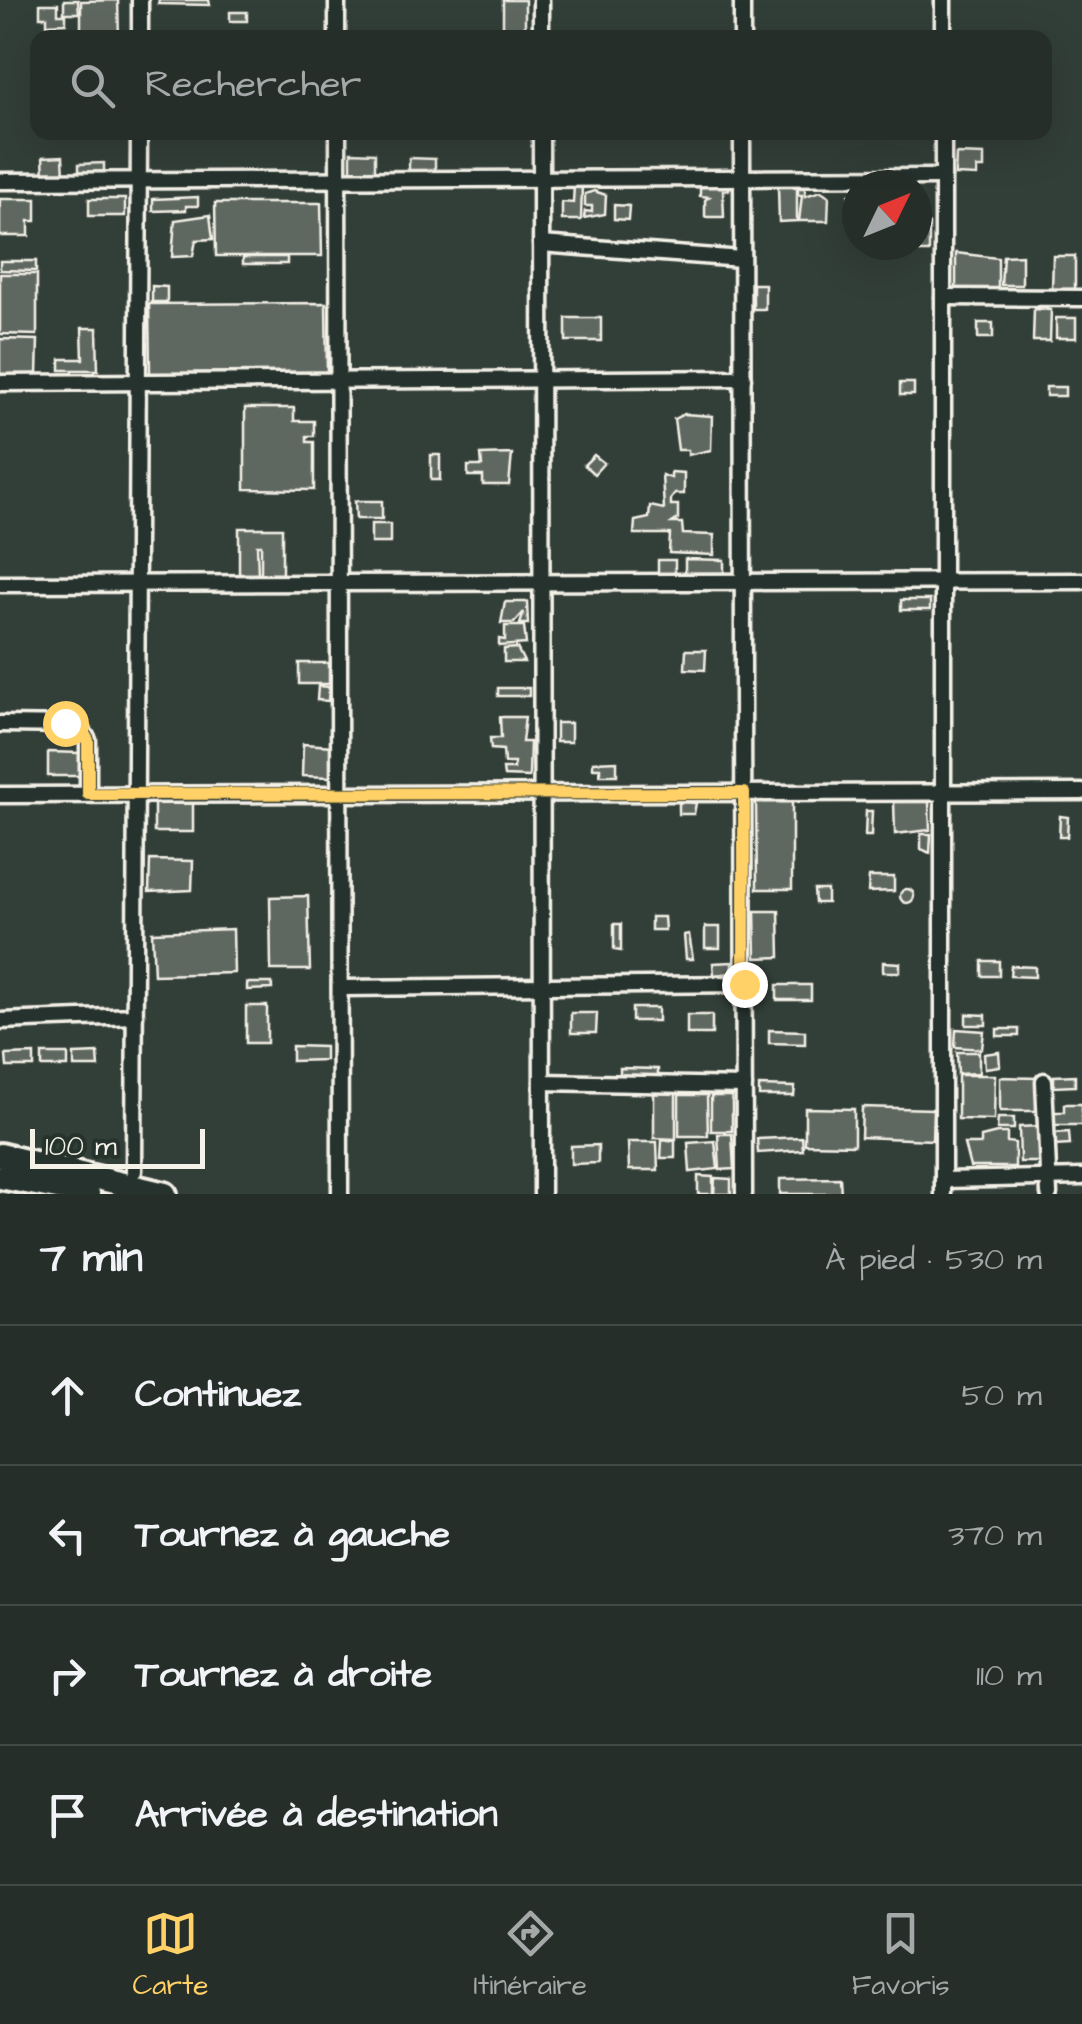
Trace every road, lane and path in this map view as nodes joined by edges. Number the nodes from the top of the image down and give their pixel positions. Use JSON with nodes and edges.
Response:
{"nodes":[{"id":1,"x":140,"y":0,"type":"edge"},
{"id":2,"x":337,"y":0,"type":"edge"},
{"id":3,"x":541,"y":0,"type":"edge"},
{"id":4,"x":742,"y":0,"type":"edge"},
{"id":5,"x":943,"y":0,"type":"edge"},
{"id":6,"x":140,"y":30,"type":"edge"},
{"id":7,"x":338,"y":30,"type":"edge"},
{"id":8,"x":541,"y":30,"type":"edge"},
{"id":9,"x":742,"y":30,"type":"edge"},
{"id":10,"x":943,"y":30,"type":"edge"},
{"id":11,"x":140,"y":140,"type":"edge"},
{"id":12,"x":338,"y":140,"type":"edge"},
{"id":13,"x":541,"y":140,"type":"edge"},
{"id":14,"x":742,"y":140,"type":"edge"},
{"id":15,"x":943,"y":140,"type":"edge"},
{"id":16,"x":943,"y":177,"type":"junction"},
{"id":17,"x":742,"y":178,"type":"junction"},
{"id":18,"x":541,"y":179,"type":"junction"},
{"id":19,"x":338,"y":180,"type":"junction"},
{"id":20,"x":0,"y":181,"type":"edge"},
{"id":21,"x":139,"y":181,"type":"junction"},
{"id":22,"x":541,"y":244,"type":"junction"},
{"id":23,"x":742,"y":259,"type":"junction"},
{"id":24,"x":943,"y":297,"type":"junction"},
{"id":25,"x":1082,"y":298,"type":"edge"},
{"id":26,"x":742,"y":378,"type":"junction"},
{"id":27,"x":542,"y":380,"type":"junction"},
{"id":28,"x":338,"y":381,"type":"junction"},
{"id":29,"x":138,"y":382,"type":"junction"},
{"id":30,"x":0,"y":383,"type":"edge"},
{"id":31,"x":1082,"y":581,"type":"edge"},
{"id":32,"x":743,"y":582,"type":"junction"},
{"id":33,"x":943,"y":582,"type":"junction"},
{"id":34,"x":542,"y":583,"type":"junction"},
{"id":35,"x":0,"y":584,"type":"edge"},
{"id":36,"x":137,"y":584,"type":"junction"},
{"id":37,"x":339,"y":584,"type":"junction"},
{"id":38,"x":0,"y":724,"type":"edge"},
{"id":39,"x":943,"y":792,"type":"junction"},
{"id":40,"x":1082,"y":792,"type":"edge"},
{"id":41,"x":542,"y":793,"type":"junction"},
{"id":42,"x":744,"y":793,"type":"junction"},
{"id":43,"x":88,"y":794,"type":"junction"},
{"id":44,"x":136,"y":794,"type":"junction"},
{"id":45,"x":340,"y":794,"type":"junction"},
{"id":46,"x":0,"y":795,"type":"edge"},
{"id":47,"x":744,"y":984,"type":"junction"},
{"id":48,"x":542,"y":985,"type":"junction"},
{"id":49,"x":340,"y":988,"type":"junction"},
{"id":50,"x":135,"y":1016,"type":"junction"},
{"id":51,"x":0,"y":1020,"type":"edge"},
{"id":52,"x":1044,"y":1081,"type":"dead end"},
{"id":53,"x":542,"y":1082,"type":"junction"},
{"id":54,"x":744,"y":1086,"type":"junction"},
{"id":55,"x":0,"y":1155,"type":"edge"},
{"id":56,"x":134,"y":1172,"type":"dead end"},
{"id":57,"x":0,"y":1177,"type":"edge"},
{"id":58,"x":1082,"y":1178,"type":"edge"},
{"id":59,"x":1048,"y":1186,"type":"edge"},
{"id":60,"x":943,"y":1187,"type":"edge"},
{"id":61,"x":88,"y":1194,"type":"edge"},
{"id":62,"x":166,"y":1194,"type":"edge"},
{"id":63,"x":340,"y":1194,"type":"edge"},
{"id":64,"x":542,"y":1194,"type":"edge"},
{"id":65,"x":744,"y":1194,"type":"edge"}],
"edges":[{"from":1,"to":6,"type":"street"},
{"from":2,"to":7,"type":"street"},
{"from":3,"to":8,"type":"street"},
{"from":4,"to":9,"type":"street"},
{"from":5,"to":10,"type":"street"},
{"from":11,"to":21,"type":"street"},
{"from":12,"to":19,"type":"street"},
{"from":13,"to":18,"type":"street"},
{"from":14,"to":17,"type":"street"},
{"from":15,"to":16,"type":"street"},
{"from":16,"to":17,"type":"street"},
{"from":16,"to":24,"type":"street"},
{"from":17,"to":18,"type":"street"},
{"from":17,"to":23,"type":"street"},
{"from":18,"to":19,"type":"street"},
{"from":18,"to":22,"type":"street"},
{"from":19,"to":21,"type":"street"},
{"from":19,"to":28,"type":"street"},
{"from":20,"to":21,"type":"street"},
{"from":21,"to":29,"type":"street"},
{"from":22,"to":23,"type":"street"},
{"from":22,"to":27,"type":"street"},
{"from":23,"to":26,"type":"street"},
{"from":24,"to":25,"type":"street"},
{"from":24,"to":33,"type":"street"},
{"from":26,"to":27,"type":"street"},
{"from":26,"to":32,"type":"street"},
{"from":27,"to":28,"type":"street"},
{"from":27,"to":34,"type":"street"},
{"from":28,"to":29,"type":"street"},
{"from":28,"to":37,"type":"street"},
{"from":29,"to":30,"type":"street"},
{"from":29,"to":36,"type":"street"},
{"from":31,"to":33,"type":"street"},
{"from":32,"to":33,"type":"street"},
{"from":32,"to":34,"type":"street"},
{"from":32,"to":42,"type":"street"},
{"from":33,"to":39,"type":"street"},
{"from":34,"to":37,"type":"street"},
{"from":34,"to":41,"type":"street"},
{"from":35,"to":36,"type":"street"},
{"from":36,"to":37,"type":"street"},
{"from":36,"to":44,"type":"street"},
{"from":37,"to":45,"type":"street"},
{"from":38,"to":43,"type":"street"},
{"from":39,"to":40,"type":"street"},
{"from":39,"to":42,"type":"street"},
{"from":39,"to":60,"type":"street"},
{"from":41,"to":42,"type":"street"},
{"from":41,"to":45,"type":"street"},
{"from":41,"to":48,"type":"street"},
{"from":42,"to":47,"type":"street"},
{"from":43,"to":44,"type":"street"},
{"from":43,"to":46,"type":"street"},
{"from":44,"to":45,"type":"street"},
{"from":44,"to":50,"type":"street"},
{"from":45,"to":49,"type":"street"},
{"from":47,"to":48,"type":"street"},
{"from":47,"to":54,"type":"street"},
{"from":48,"to":49,"type":"street"},
{"from":48,"to":53,"type":"street"},
{"from":49,"to":63,"type":"street"},
{"from":50,"to":51,"type":"street"},
{"from":50,"to":56,"type":"street"},
{"from":52,"to":59,"type":"street"},
{"from":53,"to":54,"type":"street"},
{"from":53,"to":64,"type":"street"},
{"from":54,"to":65,"type":"street"},
{"from":55,"to":62,"type":"highway"},
{"from":57,"to":61,"type":"highway"},
{"from":58,"to":59,"type":"street"},
{"from":59,"to":60,"type":"street"}]}
